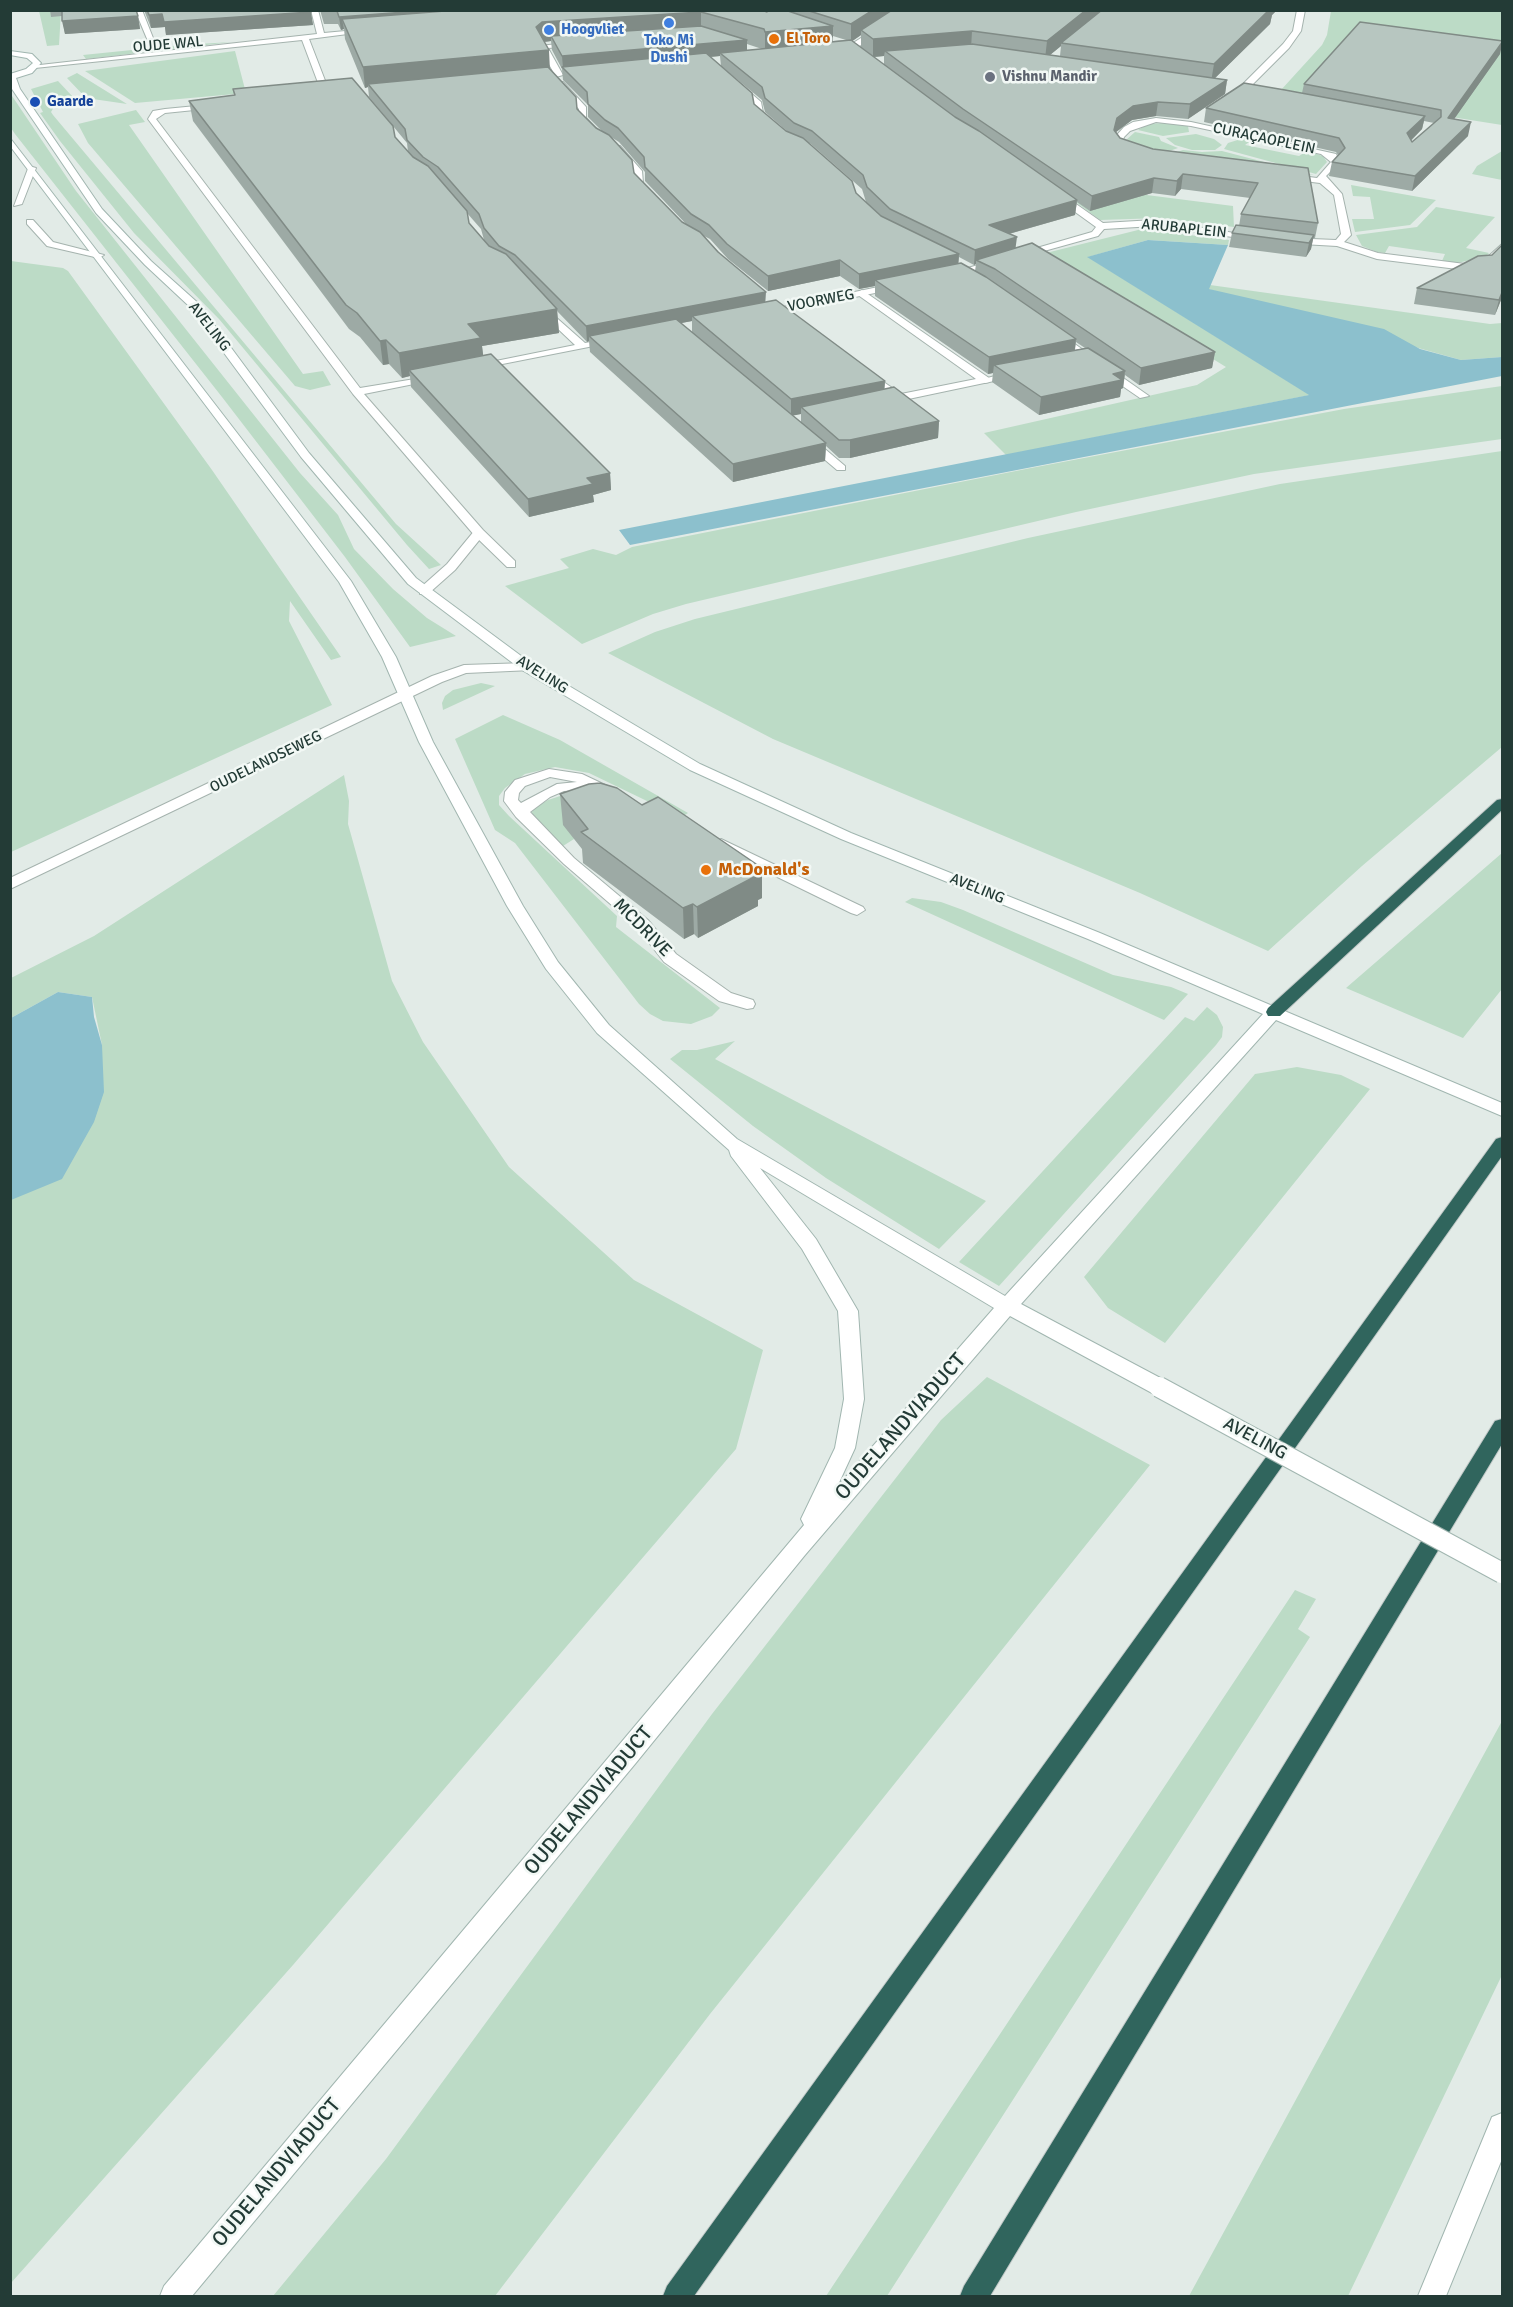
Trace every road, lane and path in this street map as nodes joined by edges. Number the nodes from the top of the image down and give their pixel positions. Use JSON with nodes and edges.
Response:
{"nodes":[{"id":1,"x":138,"y":10,"type":"edge"},
{"id":2,"x":314,"y":10,"type":"edge"},
{"id":3,"x":911,"y":10,"type":"edge"},
{"id":4,"x":1301,"y":10,"type":"edge"},
{"id":5,"x":380,"y":30,"type":"edge"},
{"id":6,"x":321,"y":35,"type":"junction"},
{"id":7,"x":304,"y":36,"type":"junction"},
{"id":8,"x":831,"y":41,"type":"edge"},
{"id":9,"x":588,"y":44,"type":"edge"},
{"id":10,"x":154,"y":46,"type":"junction"},
{"id":11,"x":855,"y":49,"type":"junction"},
{"id":12,"x":829,"y":51,"type":"edge"},
{"id":13,"x":10,"y":53,"type":"edge"},
{"id":14,"x":34,"y":62,"type":"junction"},
{"id":15,"x":571,"y":74,"type":"edge"},
{"id":16,"x":556,"y":76,"type":"junction"},
{"id":17,"x":725,"y":76,"type":"edge"},
{"id":18,"x":11,"y":77,"type":"edge"},
{"id":19,"x":1229,"y":90,"type":"edge"},
{"id":20,"x":1245,"y":92,"type":"junction"},
{"id":21,"x":338,"y":95,"type":"edge"},
{"id":22,"x":327,"y":96,"type":"junction"},
{"id":23,"x":315,"y":97,"type":"edge"},
{"id":24,"x":1216,"y":105,"type":"edge"},
{"id":25,"x":220,"y":106,"type":"edge"},
{"id":26,"x":1199,"y":117,"type":"edge"},
{"id":27,"x":1191,"y":124,"type":"junction"},
{"id":28,"x":783,"y":134,"type":"edge"},
{"id":29,"x":10,"y":140,"type":"edge"},
{"id":30,"x":32,"y":168,"type":"junction"},
{"id":31,"x":1323,"y":181,"type":"junction"},
{"id":32,"x":1046,"y":187,"type":"edge"},
{"id":33,"x":17,"y":204,"type":"dead end"},
{"id":34,"x":663,"y":208,"type":"edge"},
{"id":35,"x":30,"y":222,"type":"dead end"},
{"id":36,"x":1101,"y":226,"type":"junction"},
{"id":37,"x":1338,"y":243,"type":"junction"},
{"id":38,"x":1503,"y":247,"type":"edge"},
{"id":39,"x":99,"y":255,"type":"junction"},
{"id":40,"x":954,"y":261,"type":"edge"},
{"id":41,"x":968,"y":274,"type":"junction"},
{"id":42,"x":939,"y":278,"type":"edge"},
{"id":43,"x":906,"y":285,"type":"edge"},
{"id":44,"x":862,"y":293,"type":"junction"},
{"id":45,"x":532,"y":297,"type":"edge"},
{"id":46,"x":759,"y":313,"type":"edge"},
{"id":47,"x":1044,"y":327,"type":"edge"},
{"id":48,"x":626,"y":339,"type":"edge"},
{"id":49,"x":584,"y":347,"type":"junction"},
{"id":50,"x":858,"y":369,"type":"edge"},
{"id":51,"x":1031,"y":370,"type":"edge"},
{"id":52,"x":459,"y":372,"type":"edge"},
{"id":53,"x":448,"y":374,"type":"edge"},
{"id":54,"x":985,"y":380,"type":"junction"},
{"id":55,"x":357,"y":392,"type":"junction"},
{"id":56,"x":1144,"y":396,"type":"dead end"},
{"id":57,"x":796,"y":430,"type":"edge"},
{"id":58,"x":841,"y":468,"type":"dead end"},
{"id":59,"x":479,"y":533,"type":"junction"},
{"id":60,"x":511,"y":564,"type":"dead end"},
{"id":61,"x":424,"y":591,"type":"junction"},
{"id":62,"x":527,"y":667,"type":"junction"},
{"id":63,"x":406,"y":693,"type":"junction"},
{"id":64,"x":600,"y":786,"type":"junction"},
{"id":65,"x":631,"y":800,"type":"edge"},
{"id":66,"x":1503,"y":803,"type":"edge"},
{"id":67,"x":521,"y":814,"type":"junction"},
{"id":68,"x":702,"y":835,"type":"edge"},
{"id":69,"x":10,"y":884,"type":"edge"},
{"id":70,"x":857,"y":910,"type":"dead end"},
{"id":71,"x":747,"y":1004,"type":"dead end"},
{"id":72,"x":1274,"y":1012,"type":"junction"},
{"id":73,"x":1503,"y":1110,"type":"edge"},
{"id":74,"x":731,"y":1143,"type":"junction"},
{"id":75,"x":1503,"y":1143,"type":"edge"},
{"id":76,"x":1007,"y":1306,"type":"junction"},
{"id":77,"x":1503,"y":1427,"type":"edge"},
{"id":78,"x":797,"y":1549,"type":"junction"},
{"id":79,"x":1503,"y":1573,"type":"edge"},
{"id":80,"x":1503,"y":2127,"type":"edge"},
{"id":81,"x":174,"y":2296,"type":"edge"},
{"id":82,"x":677,"y":2296,"type":"edge"},
{"id":83,"x":974,"y":2296,"type":"edge"},
{"id":84,"x":1432,"y":2296,"type":"edge"}],
"edges":[{"from":1,"to":10,"type":"street"},
{"from":2,"to":6,"type":"street"},
{"from":3,"to":11,"type":"street"},
{"from":4,"to":20,"type":"street"},
{"from":5,"to":6,"type":"street","name":"OUDE WAL"},
{"from":6,"to":7,"type":"street","name":"OUDE WAL"},
{"from":7,"to":10,"type":"street","name":"OUDE WAL"},
{"from":7,"to":14,"type":"street","name":"OUDE WAL"},
{"from":7,"to":22,"type":"street"},
{"from":8,"to":11,"type":"street"},
{"from":9,"to":16,"type":"street"},
{"from":10,"to":14,"type":"street","name":"OUDE WAL"},
{"from":11,"to":12,"type":"street"},
{"from":13,"to":14,"type":"street"},
{"from":14,"to":18,"type":"street"},
{"from":15,"to":16,"type":"street"},
{"from":16,"to":34,"type":"street"},
{"from":17,"to":28,"type":"street"},
{"from":18,"to":61,"type":"street","name":"AVELING"},
{"from":19,"to":20,"type":"street"},
{"from":20,"to":24,"type":"street"},
{"from":21,"to":22,"type":"street"},
{"from":22,"to":23,"type":"street"},
{"from":25,"to":55,"type":"street"},
{"from":26,"to":27,"type":"street"},
{"from":27,"to":31,"type":"street","name":"CURAÇAOPLEIN"},
{"from":27,"to":31,"type":"street","name":"CURAÇAOPLEIN"},
{"from":29,"to":30,"type":"street","name":"AVELING"},
{"from":30,"to":33,"type":"street"},
{"from":30,"to":39,"type":"street","name":"AVELING"},
{"from":31,"to":37,"type":"street"},
{"from":32,"to":36,"type":"street"},
{"from":35,"to":39,"type":"street"},
{"from":36,"to":37,"type":"street","name":"ARUBAPLEIN"},
{"from":36,"to":41,"type":"street"},
{"from":37,"to":38,"type":"street","name":"ARUBAPLEIN"},
{"from":39,"to":63,"type":"street","name":"AVELING"},
{"from":40,"to":41,"type":"street"},
{"from":41,"to":42,"type":"street"},
{"from":43,"to":44,"type":"street","name":"VOORWEG"},
{"from":44,"to":46,"type":"street","name":"VOORWEG"},
{"from":44,"to":54,"type":"street"},
{"from":45,"to":49,"type":"street"},
{"from":47,"to":56,"type":"street"},
{"from":48,"to":49,"type":"street"},
{"from":49,"to":52,"type":"street"},
{"from":50,"to":54,"type":"street"},
{"from":51,"to":54,"type":"street"},
{"from":53,"to":55,"type":"street"},
{"from":55,"to":59,"type":"street"},
{"from":57,"to":58,"type":"street"},
{"from":59,"to":60,"type":"street"},
{"from":59,"to":61,"type":"street"},
{"from":61,"to":62,"type":"street","name":"AVELING"},
{"from":62,"to":63,"type":"street","name":"OUDELANDSEWEG"},
{"from":62,"to":72,"type":"street","name":"AVELING"},
{"from":63,"to":69,"type":"street","name":"OUDELANDSEWEG"},
{"from":63,"to":74,"type":"street","name":"AVELING"},
{"from":64,"to":65,"type":"street"},
{"from":64,"to":67,"type":"street"},
{"from":64,"to":67,"type":"street"},
{"from":66,"to":72,"type":"highway"},
{"from":67,"to":71,"type":"street","name":"MCDRIVE"},
{"from":68,"to":70,"type":"street"},
{"from":72,"to":73,"type":"street","name":"AVELING"},
{"from":72,"to":76,"type":"street"},
{"from":74,"to":76,"type":"street","name":"AVELING"},
{"from":74,"to":78,"type":"street"},
{"from":75,"to":82,"type":"highway"},
{"from":76,"to":78,"type":"street","name":"OUDELANDVIADUCT"},
{"from":76,"to":79,"type":"street","name":"AVELING","bridge":true},
{"from":77,"to":83,"type":"highway"},
{"from":78,"to":81,"type":"street","name":"OUDELANDVIADUCT"},
{"from":80,"to":84,"type":"street"}]}
